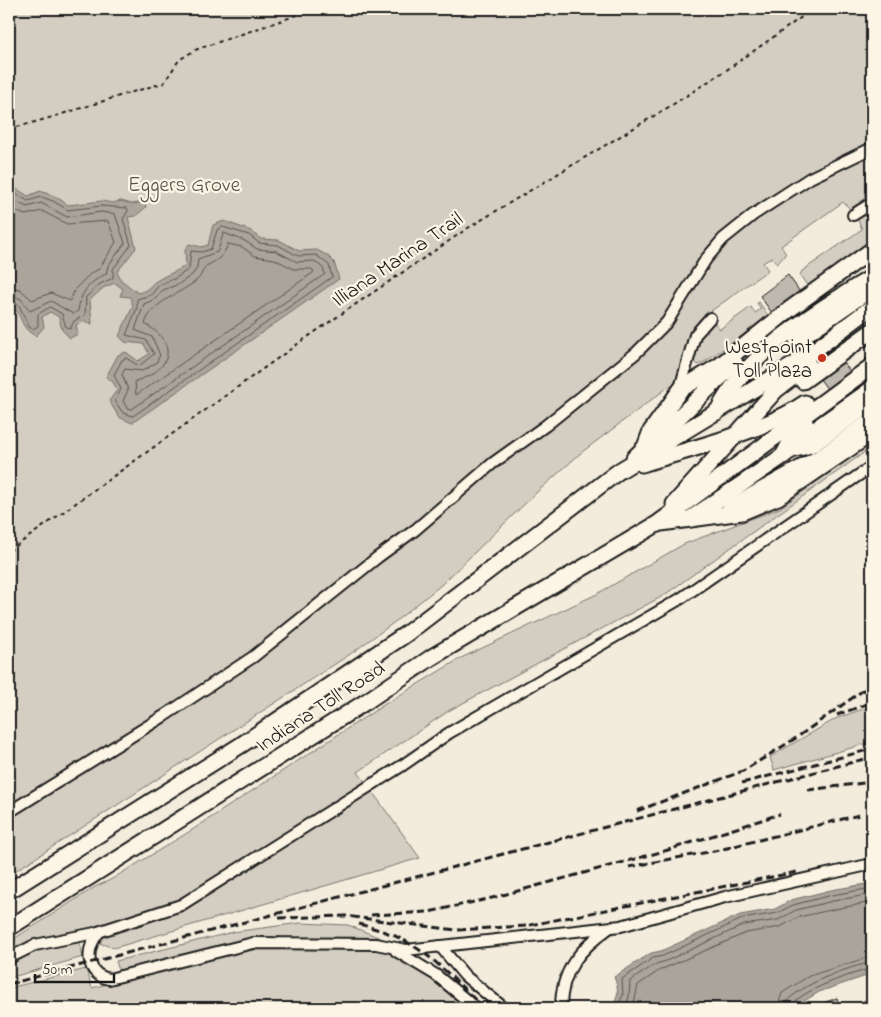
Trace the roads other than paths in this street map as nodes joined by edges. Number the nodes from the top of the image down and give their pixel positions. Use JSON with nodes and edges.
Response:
{"nodes":[{"id":1,"x":872,"y":148,"type":"edge"},
{"id":2,"x":872,"y":203,"type":"edge"},
{"id":3,"x":853,"y":215,"type":"dead end"},
{"id":4,"x":872,"y":250,"type":"edge"},
{"id":5,"x":872,"y":261,"type":"edge"},
{"id":6,"x":872,"y":276,"type":"edge"},
{"id":7,"x":872,"y":288,"type":"edge"},
{"id":8,"x":872,"y":298,"type":"edge"},
{"id":9,"x":872,"y":307,"type":"edge"},
{"id":10,"x":710,"y":318,"type":"dead end"},
{"id":11,"x":872,"y":321,"type":"edge"},
{"id":12,"x":872,"y":330,"type":"edge"},
{"id":13,"x":872,"y":341,"type":"edge"},
{"id":14,"x":774,"y":350,"type":"junction"},
{"id":15,"x":872,"y":354,"type":"edge"},
{"id":16,"x":745,"y":355,"type":"junction"},
{"id":17,"x":719,"y":366,"type":"junction"},
{"id":18,"x":872,"y":366,"type":"edge"},
{"id":19,"x":872,"y":377,"type":"edge"},
{"id":20,"x":748,"y":384,"type":"junction"},
{"id":21,"x":681,"y":389,"type":"junction"},
{"id":22,"x":872,"y":389,"type":"edge"},
{"id":23,"x":872,"y":402,"type":"edge"},
{"id":24,"x":720,"y":410,"type":"junction"},
{"id":25,"x":872,"y":420,"type":"edge"},
{"id":26,"x":872,"y":433,"type":"edge"},
{"id":27,"x":735,"y":434,"type":"junction"},
{"id":28,"x":660,"y":436,"type":"junction"},
{"id":29,"x":653,"y":451,"type":"junction"},
{"id":30,"x":786,"y":451,"type":"junction"},
{"id":31,"x":872,"y":466,"type":"edge"},
{"id":32,"x":624,"y":468,"type":"junction"},
{"id":33,"x":711,"y":517,"type":"junction"},
{"id":34,"x":688,"y":520,"type":"junction"},
{"id":35,"x":657,"y":524,"type":"junction"},
{"id":36,"x":9,"y":812,"type":"edge"},
{"id":37,"x":872,"y":864,"type":"edge"},
{"id":38,"x":9,"y":891,"type":"edge"},
{"id":39,"x":610,"y":927,"type":"junction"},
{"id":40,"x":9,"y":928,"type":"edge"},
{"id":41,"x":99,"y":932,"type":"junction"},
{"id":42,"x":440,"y":946,"type":"junction"},
{"id":43,"x":388,"y":947,"type":"junction"},
{"id":44,"x":9,"y":958,"type":"edge"},
{"id":45,"x":476,"y":1008,"type":"edge"},
{"id":46,"x":504,"y":1008,"type":"edge"},
{"id":47,"x":561,"y":1008,"type":"edge"}],
"edges":[{"from":1,"to":36,"type":"street"},
{"from":2,"to":3,"type":"street"},
{"from":4,"to":17,"type":"highway"},
{"from":5,"to":16,"type":"highway"},
{"from":6,"to":14,"type":"highway"},
{"from":7,"to":14,"type":"highway"},
{"from":8,"to":20,"type":"highway"},
{"from":9,"to":24,"type":"highway"},
{"from":10,"to":21,"type":"street"},
{"from":11,"to":27,"type":"highway"},
{"from":12,"to":27,"type":"highway"},
{"from":13,"to":27,"type":"highway"},
{"from":14,"to":16,"type":"highway"},
{"from":14,"to":20,"type":"highway"},
{"from":14,"to":24,"type":"highway"},
{"from":15,"to":27,"type":"highway"},
{"from":16,"to":17,"type":"highway"},
{"from":16,"to":28,"type":"highway"},
{"from":17,"to":21,"type":"highway"},
{"from":18,"to":35,"type":"highway"},
{"from":19,"to":30,"type":"highway"},
{"from":20,"to":24,"type":"highway"},
{"from":21,"to":28,"type":"street"},
{"from":21,"to":32,"type":"highway"},
{"from":22,"to":30,"type":"highway"},
{"from":23,"to":30,"type":"highway"},
{"from":24,"to":29,"type":"highway"},
{"from":25,"to":33,"type":"highway"},
{"from":26,"to":33,"type":"highway"},
{"from":27,"to":32,"type":"highway"},
{"from":27,"to":35,"type":"highway"},
{"from":28,"to":29,"type":"street"},
{"from":28,"to":32,"type":"highway"},
{"from":29,"to":32,"type":"highway"},
{"from":30,"to":34,"type":"highway"},
{"from":31,"to":41,"type":"street"},
{"from":32,"to":38,"type":"highway","name":"Indiana Toll Road"},
{"from":33,"to":34,"type":"highway"},
{"from":34,"to":35,"type":"highway"},
{"from":35,"to":40,"type":"highway","name":"Indiana Toll Road"},
{"from":37,"to":39,"type":"street"},
{"from":39,"to":42,"type":"street"},
{"from":39,"to":47,"type":"street"},
{"from":41,"to":43,"type":"street"},
{"from":41,"to":44,"type":"street"},
{"from":42,"to":43,"type":"street"},
{"from":42,"to":46,"type":"street"},
{"from":43,"to":45,"type":"street"}]}
